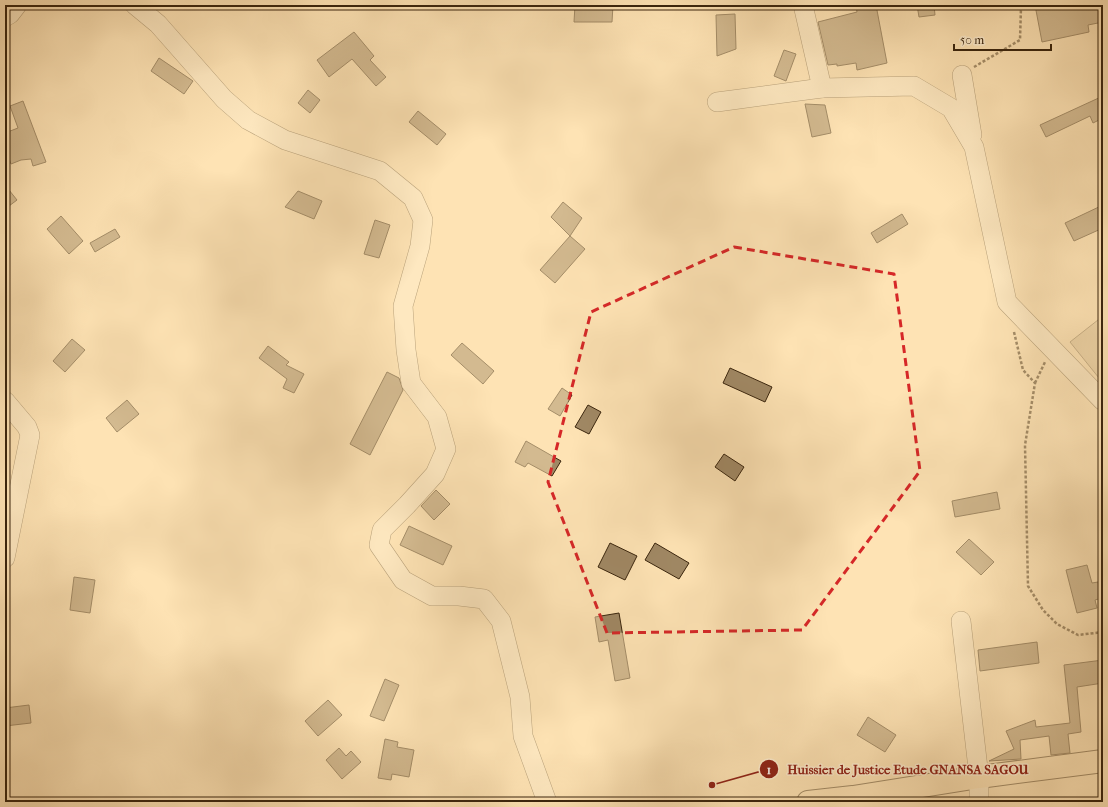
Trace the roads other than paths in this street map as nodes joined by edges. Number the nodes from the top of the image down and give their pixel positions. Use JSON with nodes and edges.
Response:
{"nodes":[{"id":1,"x":17,"y":5,"type":"edge"},
{"id":2,"x":135,"y":5,"type":"edge"},
{"id":3,"x":803,"y":5,"type":"edge"},
{"id":4,"x":5,"y":17,"type":"edge"},
{"id":5,"x":962,"y":75,"type":"road end"},
{"id":6,"x":822,"y":88,"type":"junction"},
{"id":7,"x":717,"y":102,"type":"dead end"},
{"id":8,"x":974,"y":147,"type":"junction"},
{"id":9,"x":5,"y":401,"type":"edge"},
{"id":10,"x":1103,"y":401,"type":"edge"},
{"id":11,"x":5,"y":558,"type":"edge"},
{"id":12,"x":961,"y":621,"type":"dead end"},
{"id":13,"x":1103,"y":761,"type":"edge"},
{"id":14,"x":979,"y":777,"type":"junction"},
{"id":15,"x":548,"y":802,"type":"edge"},
{"id":16,"x":808,"y":802,"type":"edge"},
{"id":17,"x":979,"y":802,"type":"edge"}],
"edges":[{"from":1,"to":4,"type":"street"},
{"from":2,"to":15,"type":"street"},
{"from":3,"to":6,"type":"street"},
{"from":5,"to":8,"type":"street"},
{"from":6,"to":7,"type":"street"},
{"from":6,"to":8,"type":"street"},
{"from":8,"to":10,"type":"street"},
{"from":9,"to":11,"type":"street"},
{"from":12,"to":14,"type":"street"},
{"from":13,"to":14,"type":"main road"},
{"from":14,"to":16,"type":"main road"},
{"from":14,"to":17,"type":"street"}]}
